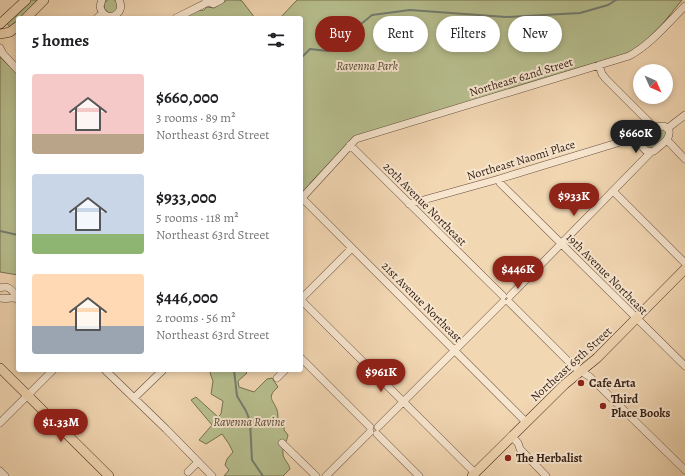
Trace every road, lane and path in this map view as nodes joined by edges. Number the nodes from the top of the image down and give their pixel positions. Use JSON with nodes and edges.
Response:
{"nodes":[{"id":1,"x":26,"y":0,"type":"edge"},
{"id":2,"x":44,"y":0,"type":"edge"},
{"id":3,"x":102,"y":0,"type":"edge"},
{"id":4,"x":119,"y":0,"type":"edge"},
{"id":5,"x":221,"y":0,"type":"edge"},
{"id":6,"x":209,"y":2,"type":"edge"},
{"id":7,"x":685,"y":6,"type":"edge"},
{"id":8,"x":103,"y":13,"type":"junction"},
{"id":9,"x":28,"y":16,"type":"edge"},
{"id":10,"x":99,"y":16,"type":"edge"},
{"id":11,"x":180,"y":16,"type":"edge"},
{"id":12,"x":0,"y":24,"type":"edge"},
{"id":13,"x":16,"y":30,"type":"edge"},
{"id":14,"x":0,"y":34,"type":"edge"},
{"id":15,"x":0,"y":48,"type":"edge"},
{"id":16,"x":599,"y":65,"type":"junction"},
{"id":17,"x":16,"y":68,"type":"edge"},
{"id":18,"x":685,"y":115,"type":"edge"},
{"id":19,"x":651,"y":127,"type":"junction"},
{"id":20,"x":668,"y":128,"type":"junction"},
{"id":21,"x":640,"y":136,"type":"junction"},
{"id":22,"x":666,"y":140,"type":"junction"},
{"id":23,"x":350,"y":145,"type":"junction"},
{"id":24,"x":651,"y":152,"type":"junction"},
{"id":25,"x":685,"y":159,"type":"edge"},
{"id":26,"x":499,"y":178,"type":"junction"},
{"id":27,"x":613,"y":191,"type":"junction"},
{"id":28,"x":303,"y":197,"type":"edge"},
{"id":29,"x":303,"y":201,"type":"edge"},
{"id":30,"x":409,"y":204,"type":"junction"},
{"id":31,"x":561,"y":244,"type":"junction"},
{"id":32,"x":352,"y":248,"type":"junction"},
{"id":33,"x":685,"y":263,"type":"edge"},
{"id":34,"x":685,"y":269,"type":"edge"},
{"id":35,"x":0,"y":288,"type":"edge"},
{"id":36,"x":16,"y":296,"type":"edge"},
{"id":37,"x":303,"y":297,"type":"edge"},
{"id":38,"x":0,"y":298,"type":"edge"},
{"id":39,"x":16,"y":298,"type":"edge"},
{"id":40,"x":506,"y":299,"type":"junction"},
{"id":41,"x":303,"y":301,"type":"edge"},
{"id":42,"x":637,"y":319,"type":"junction"},
{"id":43,"x":455,"y":350,"type":"junction"},
{"id":44,"x":303,"y":360,"type":"edge"},
{"id":45,"x":685,"y":366,"type":"edge"},
{"id":46,"x":0,"y":368,"type":"edge"},
{"id":47,"x":581,"y":371,"type":"junction"},
{"id":48,"x":50,"y":372,"type":"edge"},
{"id":49,"x":107,"y":372,"type":"edge"},
{"id":50,"x":161,"y":372,"type":"edge"},
{"id":51,"x":283,"y":372,"type":"edge"},
{"id":52,"x":277,"y":378,"type":"dead end"},
{"id":53,"x":28,"y":396,"type":"junction"},
{"id":54,"x":134,"y":398,"type":"junction"},
{"id":55,"x":403,"y":402,"type":"junction"},
{"id":56,"x":526,"y":422,"type":"junction"},
{"id":57,"x":0,"y":423,"type":"edge"},
{"id":58,"x":374,"y":430,"type":"junction"},
{"id":59,"x":511,"y":436,"type":"junction"},
{"id":60,"x":282,"y":443,"type":"dead end"},
{"id":61,"x":198,"y":462,"type":"junction"},
{"id":62,"x":685,"y":470,"type":"edge"},
{"id":63,"x":0,"y":471,"type":"edge"},
{"id":64,"x":188,"y":472,"type":"dead end"},
{"id":65,"x":474,"y":474,"type":"edge"},
{"id":66,"x":5,"y":476,"type":"edge"},
{"id":67,"x":108,"y":476,"type":"edge"},
{"id":68,"x":212,"y":476,"type":"edge"},
{"id":69,"x":316,"y":476,"type":"edge"},
{"id":70,"x":326,"y":476,"type":"edge"},
{"id":71,"x":419,"y":476,"type":"edge"},
{"id":72,"x":546,"y":476,"type":"edge"}],
"edges":[{"from":1,"to":12,"type":"main road"},
{"from":2,"to":9,"type":"main road"},
{"from":3,"to":8,"type":"street"},
{"from":4,"to":8,"type":"street"},
{"from":5,"to":6,"type":"street"},
{"from":6,"to":11,"type":"street"},
{"from":7,"to":16,"type":"street","name":"Northeast 62nd Street"},
{"from":8,"to":10,"type":"street"},
{"from":13,"to":14,"type":"main road"},
{"from":15,"to":17,"type":"street"},
{"from":16,"to":19,"type":"street"},
{"from":16,"to":23,"type":"street","name":"Northeast 62nd Street"},
{"from":18,"to":20,"type":"street"},
{"from":19,"to":20,"type":"street"},
{"from":19,"to":21,"type":"street"},
{"from":20,"to":22,"type":"street"},
{"from":21,"to":24,"type":"street"},
{"from":21,"to":26,"type":"street","name":"Northeast Naomi Place"},
{"from":22,"to":24,"type":"street"},
{"from":22,"to":25,"type":"street"},
{"from":23,"to":28,"type":"street","name":"Northeast 62nd Street"},
{"from":23,"to":30,"type":"street","name":"20th Avenue Northeast"},
{"from":24,"to":27,"type":"street"},
{"from":26,"to":30,"type":"street","name":"Northeast Naomi Place"},
{"from":26,"to":31,"type":"street","name":"19th Avenue Northeast"},
{"from":27,"to":31,"type":"street"},
{"from":27,"to":33,"type":"street"},
{"from":29,"to":32,"type":"street","name":"21st Avenue Northeast"},
{"from":30,"to":40,"type":"street","name":"20th Avenue Northeast"},
{"from":31,"to":40,"type":"street"},
{"from":31,"to":42,"type":"street","name":"19th Avenue Northeast"},
{"from":32,"to":37,"type":"street"},
{"from":32,"to":43,"type":"street","name":"21st Avenue Northeast"},
{"from":34,"to":42,"type":"main road","name":"Northeast 65th Street"},
{"from":35,"to":36,"type":"street"},
{"from":38,"to":39,"type":"street"},
{"from":40,"to":43,"type":"street"},
{"from":40,"to":47,"type":"street","name":"20th Avenue Northeast"},
{"from":41,"to":55,"type":"street"},
{"from":42,"to":45,"type":"street","name":"19th Avenue Northeast"},
{"from":42,"to":47,"type":"main road","name":"Northeast 65th Street"},
{"from":43,"to":55,"type":"street"},
{"from":43,"to":56,"type":"street","name":"21st Avenue Northeast"},
{"from":44,"to":58,"type":"street"},
{"from":46,"to":53,"type":"main road"},
{"from":47,"to":56,"type":"main road","name":"Northeast 65th Street"},
{"from":47,"to":62,"type":"street","name":"20th Avenue Northeast"},
{"from":48,"to":53,"type":"street"},
{"from":49,"to":54,"type":"street"},
{"from":50,"to":54,"type":"street"},
{"from":51,"to":52,"type":"street"},
{"from":53,"to":57,"type":"street"},
{"from":53,"to":67,"type":"main road"},
{"from":54,"to":61,"type":"street"},
{"from":55,"to":58,"type":"street"},
{"from":55,"to":65,"type":"street"},
{"from":56,"to":59,"type":"main road","name":"Northeast 65th Street"},
{"from":58,"to":70,"type":"street"},
{"from":58,"to":71,"type":"street"},
{"from":59,"to":65,"type":"main road","name":"Northeast 65th Street"},
{"from":59,"to":72,"type":"street"},
{"from":60,"to":69,"type":"street"},
{"from":61,"to":64,"type":"street"},
{"from":61,"to":68,"type":"street"},
{"from":63,"to":66,"type":"street"}]}
